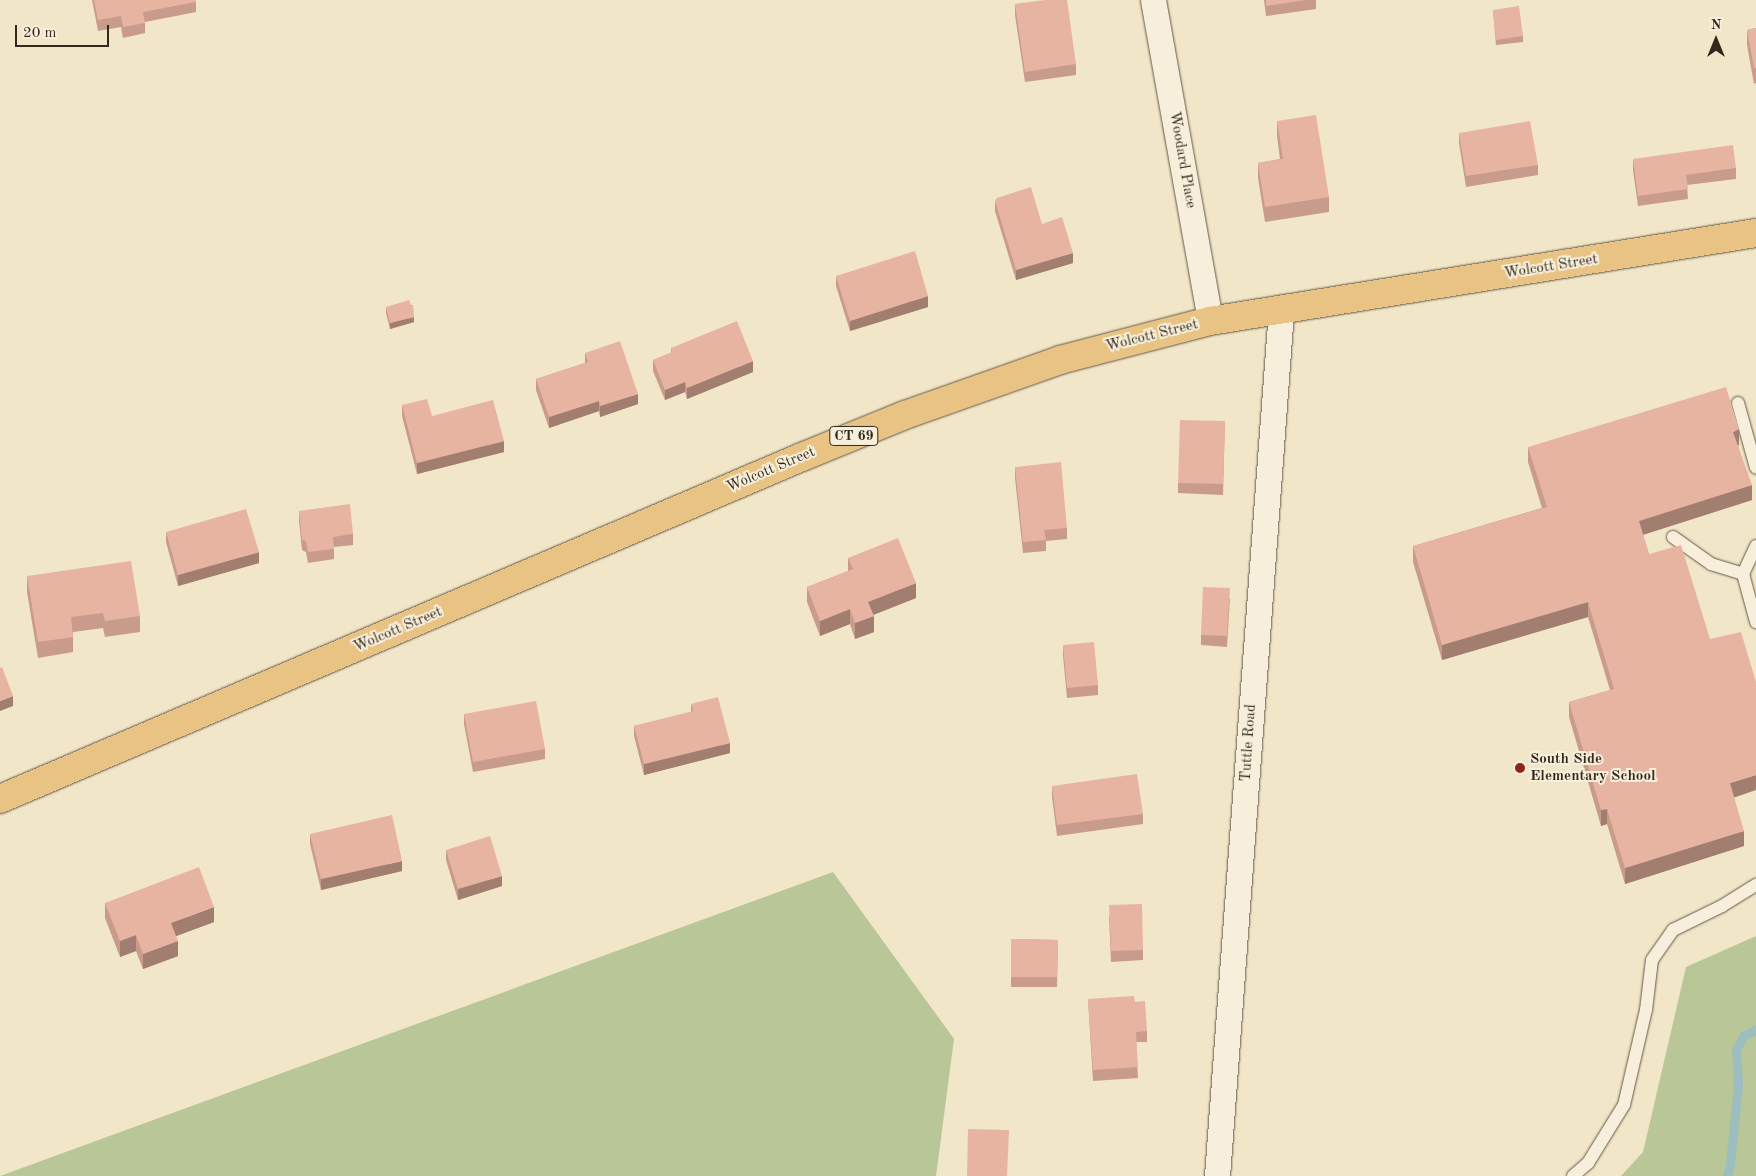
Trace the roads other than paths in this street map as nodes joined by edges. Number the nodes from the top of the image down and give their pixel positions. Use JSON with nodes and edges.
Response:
{"nodes":[{"id":1,"x":1153,"y":0,"type":"edge"},
{"id":2,"x":1756,"y":233,"type":"edge"},
{"id":3,"x":1281,"y":310,"type":"junction"},
{"id":4,"x":1210,"y":321,"type":"junction"},
{"id":5,"x":1738,"y":403,"type":"dead end"},
{"id":6,"x":1756,"y":468,"type":"edge"},
{"id":7,"x":1673,"y":537,"type":"dead end"},
{"id":8,"x":1756,"y":546,"type":"edge"},
{"id":9,"x":1743,"y":574,"type":"junction"},
{"id":10,"x":1756,"y":622,"type":"edge"},
{"id":11,"x":0,"y":799,"type":"edge"},
{"id":12,"x":1756,"y":885,"type":"edge"},
{"id":13,"x":1216,"y":1176,"type":"edge"},
{"id":14,"x":1573,"y":1176,"type":"edge"}],
"edges":[{"from":1,"to":4,"type":"street","name":"Woodard Place"},
{"from":2,"to":3,"type":"main road","name":"Wolcott Street","number":"CT 69"},
{"from":3,"to":4,"type":"main road","name":"Wolcott Street","number":"CT 69"},
{"from":3,"to":13,"type":"street","name":"Tuttle Road"},
{"from":4,"to":11,"type":"main road","name":"Wolcott Street","number":"CT 69"},
{"from":5,"to":6,"type":"lane"},
{"from":7,"to":9,"type":"lane"},
{"from":8,"to":9,"type":"lane"},
{"from":9,"to":10,"type":"lane"},
{"from":12,"to":14,"type":"lane"}]}
